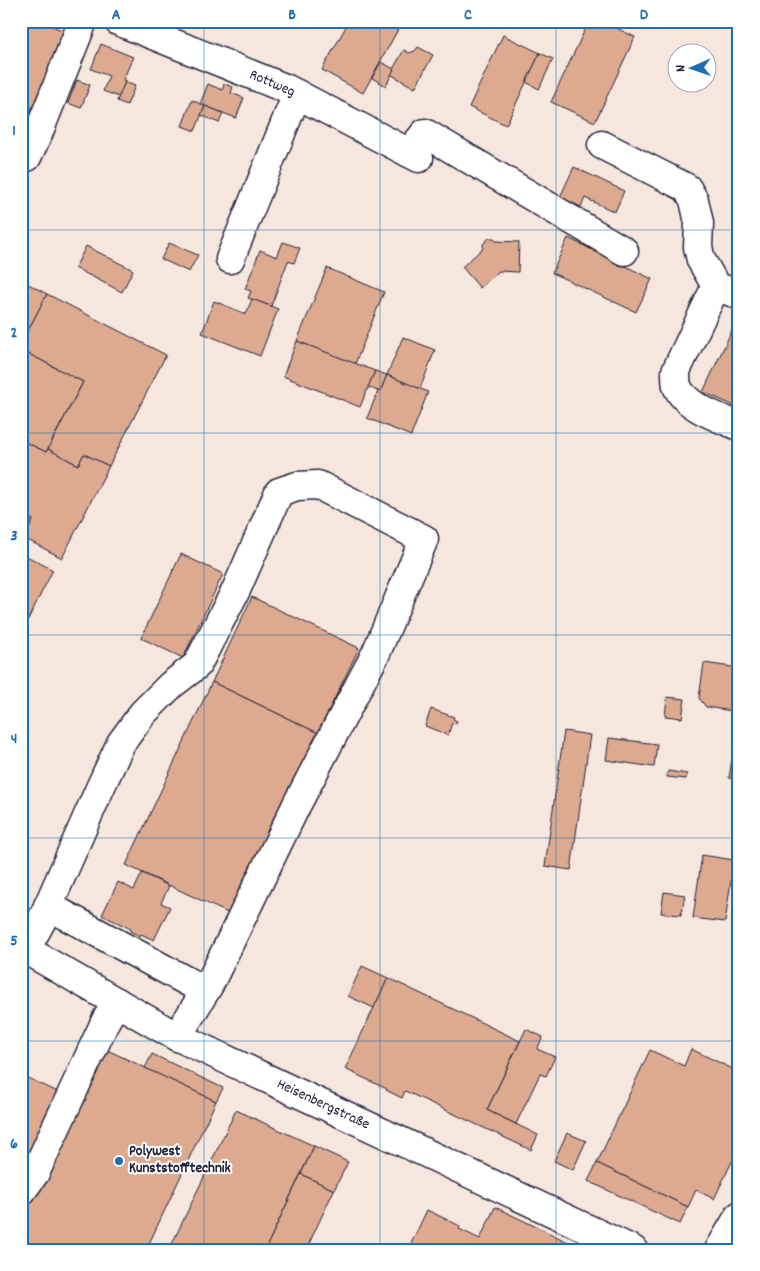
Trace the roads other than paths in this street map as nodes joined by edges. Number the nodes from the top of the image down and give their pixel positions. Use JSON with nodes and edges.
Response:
{"nodes":[{"id":1,"x":83,"y":21,"type":"edge"},
{"id":2,"x":118,"y":21,"type":"edge"},
{"id":3,"x":297,"y":94,"type":"junction"},
{"id":4,"x":602,"y":145,"type":"dead end"},
{"id":5,"x":21,"y":154,"type":"edge"},
{"id":6,"x":624,"y":251,"type":"dead end"},
{"id":7,"x":230,"y":259,"type":"dead end"},
{"id":8,"x":727,"y":290,"type":"edge"},
{"id":9,"x":739,"y":426,"type":"edge"},
{"id":10,"x":48,"y":906,"type":"junction"},
{"id":11,"x":23,"y":948,"type":"edge"},
{"id":12,"x":206,"y":991,"type":"junction"},
{"id":13,"x":117,"y":1002,"type":"junction"},
{"id":14,"x":177,"y":1037,"type":"junction"},
{"id":15,"x":21,"y":1192,"type":"edge"},
{"id":16,"x":739,"y":1216,"type":"edge"},
{"id":17,"x":632,"y":1250,"type":"edge"},
{"id":18,"x":719,"y":1250,"type":"edge"}],
"edges":[{"from":1,"to":5,"type":"street"},
{"from":2,"to":3,"type":"street","name":"Rottweg"},
{"from":3,"to":6,"type":"street","name":"Rottweg"},
{"from":3,"to":7,"type":"street"},
{"from":4,"to":8,"type":"street"},
{"from":8,"to":9,"type":"street"},
{"from":10,"to":11,"type":"street"},
{"from":10,"to":12,"type":"street"},
{"from":10,"to":12,"type":"street"},
{"from":11,"to":13,"type":"street","name":"Heisenbergstraße"},
{"from":12,"to":14,"type":"street"},
{"from":13,"to":14,"type":"street","name":"Heisenbergstraße"},
{"from":13,"to":15,"type":"street"},
{"from":14,"to":17,"type":"street","name":"Heisenbergstraße"},
{"from":16,"to":18,"type":"street"}]}
